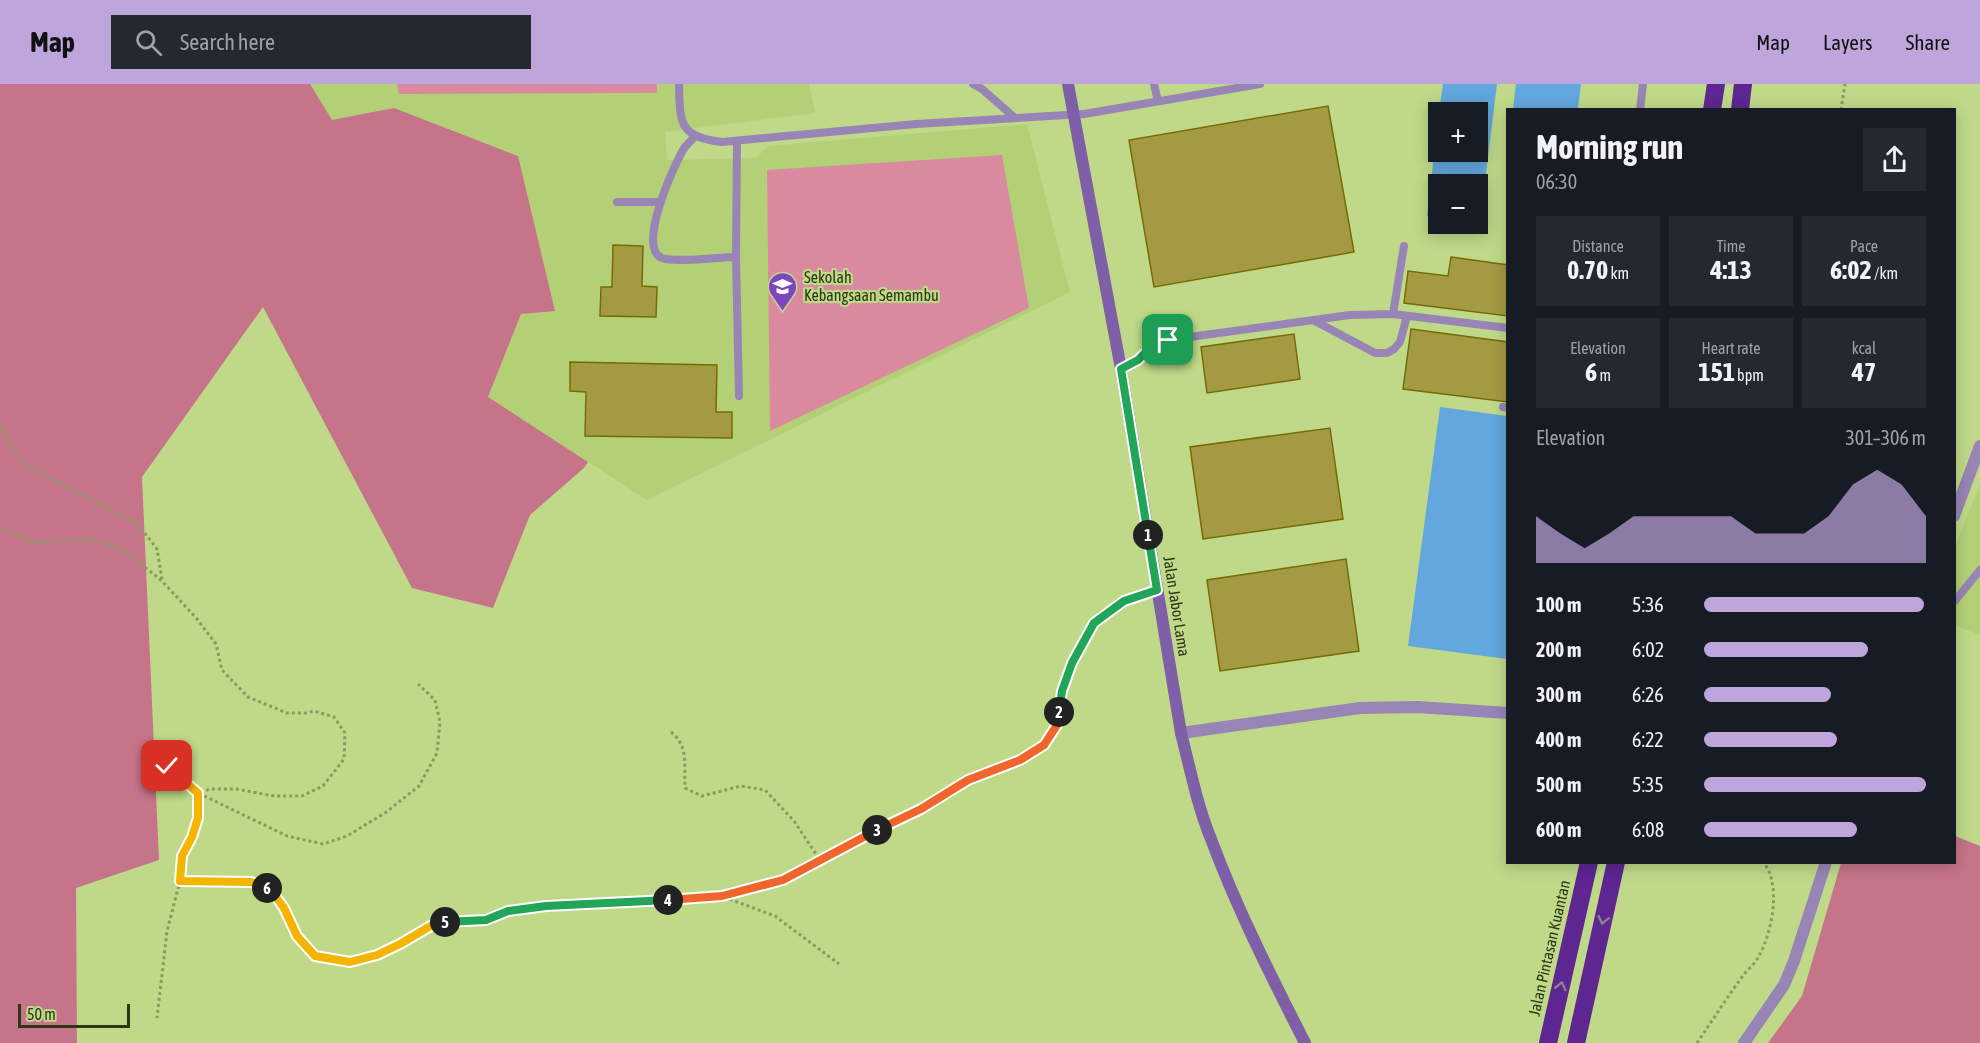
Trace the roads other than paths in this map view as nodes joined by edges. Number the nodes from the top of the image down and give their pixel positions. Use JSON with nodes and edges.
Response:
{"nodes":[{"id":1,"x":679,"y":84,"type":"edge"},
{"id":2,"x":973,"y":84,"type":"edge"},
{"id":3,"x":1068,"y":84,"type":"edge"},
{"id":4,"x":1155,"y":84,"type":"edge"},
{"id":5,"x":1260,"y":84,"type":"edge"},
{"id":6,"x":1643,"y":84,"type":"edge"},
{"id":7,"x":1716,"y":84,"type":"edge"},
{"id":8,"x":1743,"y":84,"type":"edge"},
{"id":9,"x":1158,"y":101,"type":"junction"},
{"id":10,"x":1640,"y":108,"type":"edge"},
{"id":11,"x":1712,"y":108,"type":"edge"},
{"id":12,"x":1740,"y":108,"type":"edge"},
{"id":13,"x":1075,"y":114,"type":"junction"},
{"id":14,"x":1014,"y":117,"type":"junction"},
{"id":15,"x":695,"y":136,"type":"junction"},
{"id":16,"x":737,"y":142,"type":"junction"},
{"id":17,"x":617,"y":202,"type":"dead end"},
{"id":18,"x":661,"y":202,"type":"junction"},
{"id":19,"x":1404,"y":246,"type":"dead end"},
{"id":20,"x":736,"y":257,"type":"junction"},
{"id":21,"x":1393,"y":314,"type":"junction"},
{"id":22,"x":1407,"y":316,"type":"junction"},
{"id":23,"x":1312,"y":319,"type":"junction"},
{"id":24,"x":1506,"y":328,"type":"edge"},
{"id":25,"x":1121,"y":369,"type":"junction"},
{"id":26,"x":739,"y":396,"type":"dead end"},
{"id":27,"x":1980,"y":446,"type":"edge"},
{"id":28,"x":1956,"y":511,"type":"edge"},
{"id":29,"x":1980,"y":570,"type":"edge"},
{"id":30,"x":1956,"y":600,"type":"edge"},
{"id":31,"x":1506,"y":713,"type":"edge"},
{"id":32,"x":1181,"y":733,"type":"junction"},
{"id":33,"x":1589,"y":864,"type":"edge"},
{"id":34,"x":1616,"y":864,"type":"edge"},
{"id":35,"x":1825,"y":864,"type":"edge"},
{"id":36,"x":1305,"y":1043,"type":"edge"},
{"id":37,"x":1548,"y":1043,"type":"edge"},
{"id":38,"x":1576,"y":1043,"type":"edge"},
{"id":39,"x":1744,"y":1043,"type":"edge"}],
"edges":[{"from":1,"to":15,"type":"lane"},
{"from":2,"to":14,"type":"lane"},
{"from":3,"to":13,"type":"street","name":"Jalan Jabor Lama"},
{"from":4,"to":9,"type":"lane"},
{"from":5,"to":9,"type":"lane"},
{"from":6,"to":10,"type":"lane"},
{"from":7,"to":11,"type":"highway"},
{"from":8,"to":12,"type":"highway"},
{"from":9,"to":13,"type":"lane"},
{"from":13,"to":14,"type":"lane"},
{"from":13,"to":25,"type":"street","name":"Jalan Jabor Lama"},
{"from":14,"to":16,"type":"lane"},
{"from":15,"to":16,"type":"lane"},
{"from":15,"to":18,"type":"lane"},
{"from":16,"to":20,"type":"lane"},
{"from":17,"to":18,"type":"lane"},
{"from":18,"to":20,"type":"lane"},
{"from":19,"to":21,"type":"lane"},
{"from":20,"to":26,"type":"lane"},
{"from":21,"to":22,"type":"lane"},
{"from":21,"to":23,"type":"lane"},
{"from":22,"to":23,"type":"lane"},
{"from":22,"to":24,"type":"lane"},
{"from":23,"to":25,"type":"lane"},
{"from":25,"to":32,"type":"street","name":"Jalan Jabor Lama"},
{"from":27,"to":28,"type":"street"},
{"from":29,"to":30,"type":"lane"},
{"from":31,"to":32,"type":"street"},
{"from":32,"to":36,"type":"street","name":"Jalan Jabor Lama"},
{"from":37,"to":33,"type":"highway","name":"Jalan Pintasan Kuantan","one_way":true},
{"from":34,"to":38,"type":"highway","one_way":true},
{"from":35,"to":39,"type":"street"}]}
